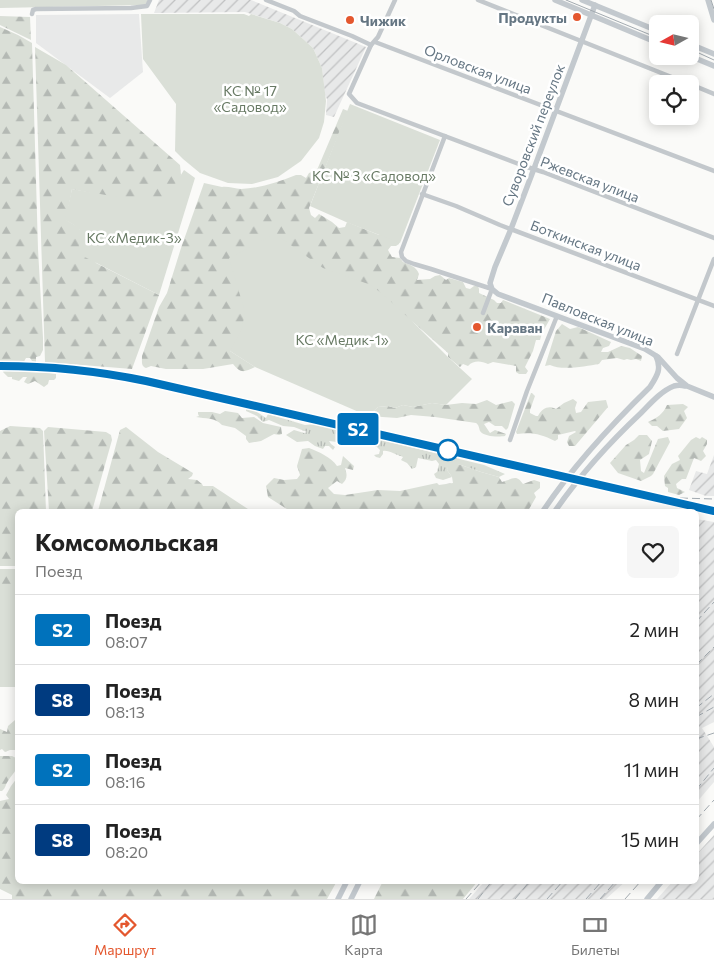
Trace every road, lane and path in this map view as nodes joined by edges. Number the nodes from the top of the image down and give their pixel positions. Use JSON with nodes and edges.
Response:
{"nodes":[{"id":1,"x":150,"y":0,"type":"edge"},
{"id":2,"x":266,"y":0,"type":"edge"},
{"id":3,"x":395,"y":0,"type":"edge"},
{"id":4,"x":478,"y":0,"type":"edge"},
{"id":5,"x":555,"y":0,"type":"edge"},
{"id":6,"x":582,"y":0,"type":"edge"},
{"id":7,"x":708,"y":0,"type":"edge"},
{"id":8,"x":596,"y":3,"type":"edge"},
{"id":9,"x":32,"y":14,"type":"dead end"},
{"id":10,"x":590,"y":16,"type":"junction"},
{"id":11,"x":714,"y":20,"type":"edge"},
{"id":12,"x":649,"y":27,"type":"edge"},
{"id":13,"x":649,"y":39,"type":"edge"},
{"id":14,"x":581,"y":42,"type":"junction"},
{"id":15,"x":373,"y":43,"type":"junction"},
{"id":16,"x":699,"y":47,"type":"edge"},
{"id":17,"x":713,"y":52,"type":"edge"},
{"id":18,"x":699,"y":59,"type":"edge"},
{"id":19,"x":714,"y":65,"type":"edge"},
{"id":20,"x":666,"y":75,"type":"edge"},
{"id":21,"x":699,"y":88,"type":"edge"},
{"id":22,"x":714,"y":94,"type":"edge"},
{"id":23,"x":555,"y":111,"type":"junction"},
{"id":24,"x":445,"y":136,"type":"junction"},
{"id":25,"x":534,"y":169,"type":"junction"},
{"id":26,"x":714,"y":171,"type":"edge"},
{"id":27,"x":422,"y":194,"type":"junction"},
{"id":28,"x":511,"y":229,"type":"junction"},
{"id":29,"x":714,"y":238,"type":"edge"},
{"id":30,"x":714,"y":259,"type":"edge"},
{"id":31,"x":492,"y":289,"type":"junction"},
{"id":32,"x":698,"y":300,"type":"junction"},
{"id":33,"x":714,"y":306,"type":"edge"},
{"id":34,"x":483,"y":313,"type":"dead end"},
{"id":35,"x":557,"y":316,"type":"junction"},
{"id":36,"x":654,"y":354,"type":"junction"},
{"id":37,"x":677,"y":354,"type":"dead end"},
{"id":38,"x":687,"y":386,"type":"junction"},
{"id":39,"x":641,"y":396,"type":"junction"},
{"id":40,"x":714,"y":397,"type":"edge"},
{"id":41,"x":649,"y":405,"type":"junction"},
{"id":42,"x":510,"y":440,"type":"dead end"},
{"id":43,"x":544,"y":509,"type":"edge"},
{"id":44,"x":556,"y":509,"type":"edge"},
{"id":45,"x":714,"y":824,"type":"edge"},
{"id":46,"x":699,"y":841,"type":"edge"},
{"id":47,"x":346,"y":884,"type":"edge"},
{"id":48,"x":358,"y":884,"type":"edge"},
{"id":49,"x":660,"y":884,"type":"edge"},
{"id":50,"x":338,"y":899,"type":"edge"},
{"id":51,"x":351,"y":899,"type":"edge"},
{"id":52,"x":647,"y":899,"type":"edge"}],
"edges":[{"from":1,"to":9,"type":"street"},
{"from":2,"to":15,"type":"street","name":"Орловская улица"},
{"from":3,"to":15,"type":"street"},
{"from":4,"to":14,"type":"street"},
{"from":5,"to":10,"type":"main road"},
{"from":6,"to":8,"type":"main road"},
{"from":7,"to":11,"type":"main road"},
{"from":8,"to":10,"type":"main road","name":"Суворовский переулок"},
{"from":8,"to":12,"type":"main road"},
{"from":10,"to":13,"type":"main road"},
{"from":10,"to":14,"type":"main road","name":"Суворовский переулок"},
{"from":14,"to":20,"type":"street"},
{"from":14,"to":23,"type":"main road","name":"Суворовский переулок"},
{"from":15,"to":23,"type":"street","name":"Орловская улица"},
{"from":15,"to":24,"type":"street","name":"Ржевская улица"},
{"from":16,"to":17,"type":"main road"},
{"from":18,"to":19,"type":"main road"},
{"from":21,"to":22,"type":"street"},
{"from":23,"to":25,"type":"main road","name":"Суворовский переулок"},
{"from":23,"to":26,"type":"street","name":"Орловская улица"},
{"from":24,"to":25,"type":"street","name":"Ржевская улица"},
{"from":24,"to":27,"type":"street"},
{"from":25,"to":28,"type":"main road","name":"Суворовский переулок"},
{"from":25,"to":29,"type":"street","name":"Ржевская улица"},
{"from":27,"to":28,"type":"street","name":"Боткинская улица"},
{"from":27,"to":31,"type":"street","name":"Павловская улица"},
{"from":28,"to":31,"type":"main road","name":"Суворовский переулок"},
{"from":28,"to":32,"type":"street","name":"Боткинская улица"},
{"from":30,"to":32,"type":"street"},
{"from":31,"to":34,"type":"street"},
{"from":31,"to":35,"type":"main road","name":"Павловская улица"},
{"from":32,"to":33,"type":"street","name":"Боткинская улица"},
{"from":32,"to":37,"type":"street"},
{"from":35,"to":36,"type":"main road","name":"Павловская улица"},
{"from":35,"to":42,"type":"street"},
{"from":36,"to":38,"type":"main road","name":"Павловская улица"},
{"from":36,"to":39,"type":"main road"},
{"from":38,"to":40,"type":"main road","name":"Павловская улица"},
{"from":38,"to":41,"type":"main road"},
{"from":39,"to":41,"type":"main road"},
{"from":39,"to":43,"type":"main road"},
{"from":41,"to":44,"type":"main road"},
{"from":45,"to":46,"type":"main road"},
{"from":47,"to":50,"type":"main road"},
{"from":48,"to":51,"type":"main road"},
{"from":49,"to":52,"type":"main road"}]}
